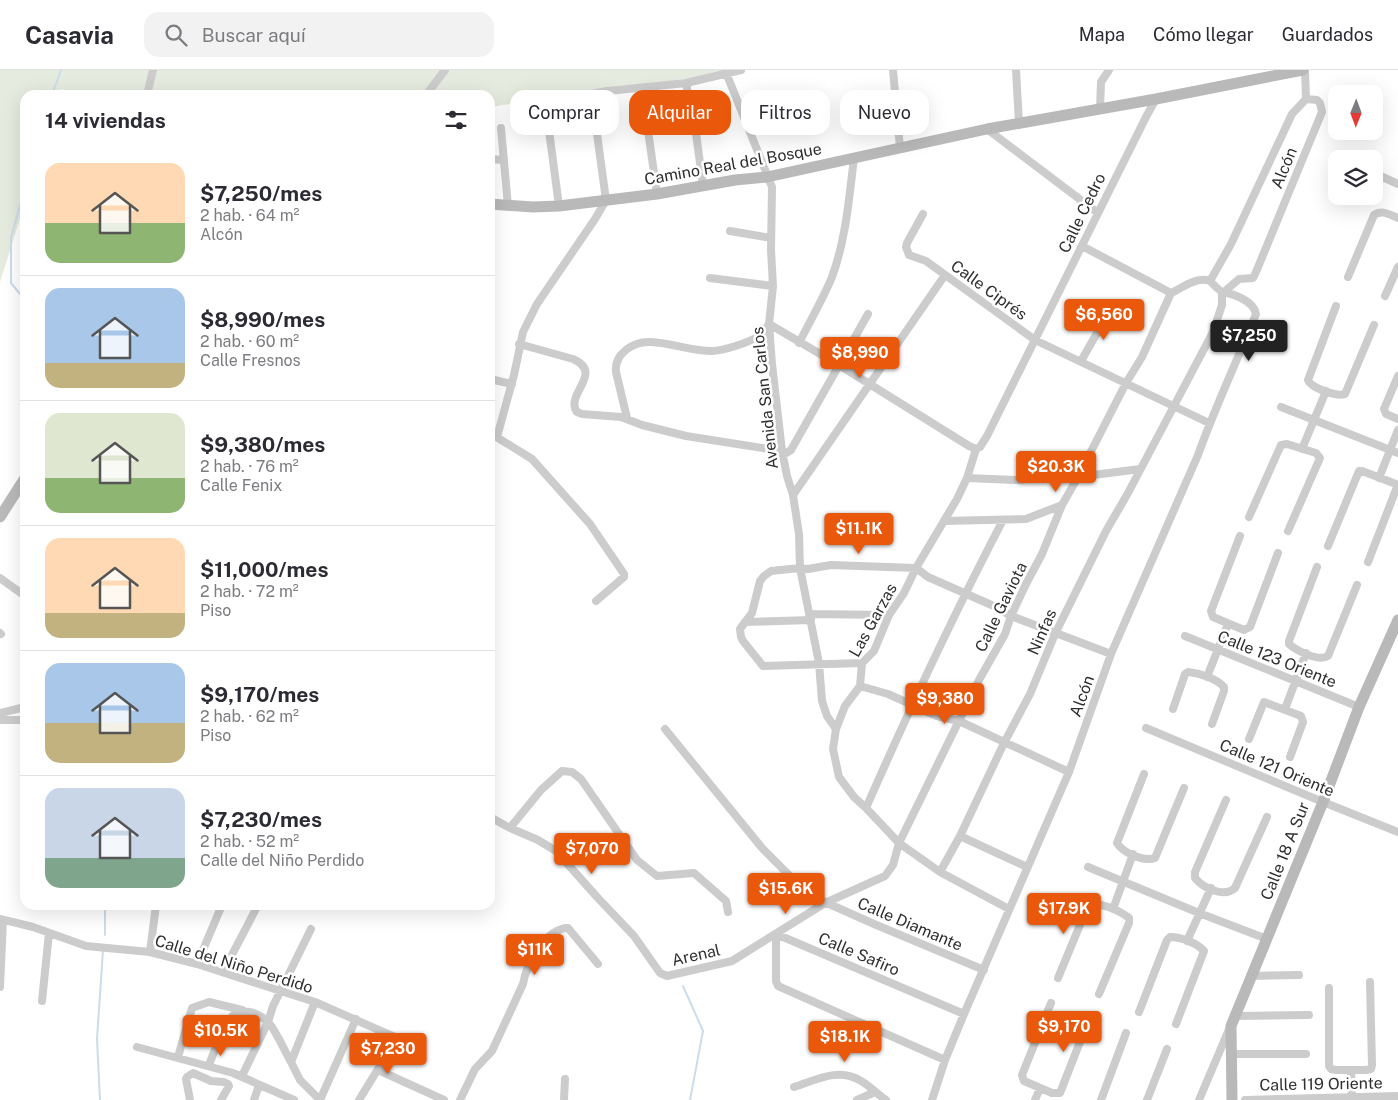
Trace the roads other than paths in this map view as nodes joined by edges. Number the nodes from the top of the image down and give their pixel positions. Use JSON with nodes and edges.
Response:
{"nodes":[{"id":1,"x":153,"y":70,"type":"edge"},
{"id":2,"x":444,"y":70,"type":"edge"},
{"id":3,"x":741,"y":70,"type":"edge"},
{"id":4,"x":892,"y":70,"type":"edge"},
{"id":5,"x":1016,"y":70,"type":"edge"},
{"id":6,"x":1024,"y":70,"type":"edge"},
{"id":7,"x":1109,"y":70,"type":"edge"},
{"id":8,"x":1304,"y":70,"type":"edge"},
{"id":9,"x":726,"y":72,"type":"edge"},
{"id":10,"x":1267,"y":74,"type":"edge"},
{"id":11,"x":686,"y":82,"type":"junction"},
{"id":12,"x":642,"y":88,"type":"junction"},
{"id":13,"x":149,"y":90,"type":"edge"},
{"id":14,"x":430,"y":90,"type":"edge"},
{"id":15,"x":619,"y":91,"type":"edge"},
{"id":16,"x":1156,"y":99,"type":"junction"},
{"id":17,"x":1306,"y":99,"type":"junction"},
{"id":18,"x":1100,"y":110,"type":"junction"},
{"id":19,"x":1019,"y":123,"type":"junction"},
{"id":20,"x":501,"y":128,"type":"dead end"},
{"id":21,"x":987,"y":129,"type":"junction"},
{"id":22,"x":550,"y":135,"type":"edge"},
{"id":23,"x":597,"y":135,"type":"edge"},
{"id":24,"x":900,"y":148,"type":"junction"},
{"id":25,"x":854,"y":158,"type":"junction"},
{"id":26,"x":495,"y":159,"type":"edge"},
{"id":27,"x":504,"y":160,"type":"junction"},
{"id":28,"x":767,"y":177,"type":"junction"},
{"id":29,"x":1383,"y":177,"type":"edge"},
{"id":30,"x":1398,"y":184,"type":"edge"},
{"id":31,"x":703,"y":186,"type":"junction"},
{"id":32,"x":656,"y":194,"type":"junction"},
{"id":33,"x":606,"y":200,"type":"junction"},
{"id":34,"x":495,"y":205,"type":"edge"},
{"id":35,"x":508,"y":206,"type":"junction"},
{"id":36,"x":559,"y":206,"type":"junction"},
{"id":37,"x":1098,"y":213,"type":"junction"},
{"id":38,"x":923,"y":214,"type":"dead end"},
{"id":39,"x":1398,"y":218,"type":"edge"},
{"id":40,"x":730,"y":231,"type":"dead end"},
{"id":41,"x":771,"y":238,"type":"junction"},
{"id":42,"x":1082,"y":246,"type":"junction"},
{"id":43,"x":1398,"y":268,"type":"edge"},
{"id":44,"x":945,"y":275,"type":"junction"},
{"id":45,"x":1348,"y":277,"type":"dead end"},
{"id":46,"x":710,"y":278,"type":"dead end"},
{"id":47,"x":1210,"y":281,"type":"junction"},
{"id":48,"x":774,"y":286,"type":"junction"},
{"id":49,"x":1223,"y":292,"type":"junction"},
{"id":50,"x":1171,"y":293,"type":"junction"},
{"id":51,"x":1386,"y":296,"type":"dead end"},
{"id":52,"x":1336,"y":306,"type":"dead end"},
{"id":53,"x":1109,"y":312,"type":"dead end"},
{"id":54,"x":868,"y":314,"type":"dead end"},
{"id":55,"x":770,"y":324,"type":"junction"},
{"id":56,"x":1374,"y":325,"type":"dead end"},
{"id":57,"x":1214,"y":332,"type":"junction"},
{"id":58,"x":1035,"y":340,"type":"junction"},
{"id":59,"x":799,"y":343,"type":"junction"},
{"id":60,"x":519,"y":344,"type":"junction"},
{"id":61,"x":1244,"y":345,"type":"junction"},
{"id":62,"x":1081,"y":361,"type":"junction"},
{"id":63,"x":839,"y":365,"type":"junction"},
{"id":64,"x":1398,"y":376,"type":"edge"},
{"id":65,"x":495,"y":380,"type":"edge"},
{"id":66,"x":1126,"y":383,"type":"junction"},
{"id":67,"x":512,"y":384,"type":"junction"},
{"id":68,"x":870,"y":384,"type":"junction"},
{"id":69,"x":1326,"y":391,"type":"junction"},
{"id":70,"x":1173,"y":406,"type":"junction"},
{"id":71,"x":1281,"y":407,"type":"dead end"},
{"id":72,"x":627,"y":418,"type":"junction"},
{"id":73,"x":1398,"y":420,"type":"edge"},
{"id":74,"x":1314,"y":421,"type":"junction"},
{"id":75,"x":1209,"y":423,"type":"junction"},
{"id":76,"x":1398,"y":430,"type":"edge"},
{"id":77,"x":495,"y":432,"type":"edge"},
{"id":78,"x":495,"y":436,"type":"edge"},
{"id":79,"x":976,"y":448,"type":"junction"},
{"id":80,"x":1302,"y":448,"type":"junction"},
{"id":81,"x":1394,"y":452,"type":"edge"},
{"id":82,"x":782,"y":453,"type":"junction"},
{"id":83,"x":1140,"y":469,"type":"junction"},
{"id":84,"x":1078,"y":477,"type":"junction"},
{"id":85,"x":967,"y":478,"type":"junction"},
{"id":86,"x":1379,"y":478,"type":"junction"},
{"id":87,"x":20,"y":486,"type":"edge"},
{"id":88,"x":793,"y":495,"type":"junction"},
{"id":89,"x":1062,"y":505,"type":"junction"},
{"id":90,"x":0,"y":517,"type":"edge"},
{"id":91,"x":1033,"y":517,"type":"junction"},
{"id":92,"x":1249,"y":517,"type":"dead end"},
{"id":93,"x":1056,"y":519,"type":"junction"},
{"id":94,"x":1003,"y":520,"type":"junction"},
{"id":95,"x":944,"y":521,"type":"junction"},
{"id":96,"x":1288,"y":532,"type":"dead end"},
{"id":97,"x":1240,"y":536,"type":"dead end"},
{"id":98,"x":1328,"y":546,"type":"dead end"},
{"id":99,"x":1278,"y":553,"type":"dead end"},
{"id":100,"x":1368,"y":562,"type":"dead end"},
{"id":101,"x":1317,"y":567,"type":"dead end"},
{"id":102,"x":800,"y":568,"type":"junction"},
{"id":103,"x":916,"y":568,"type":"junction"},
{"id":104,"x":0,"y":578,"type":"edge"},
{"id":105,"x":1357,"y":585,"type":"dead end"},
{"id":106,"x":20,"y":592,"type":"edge"},
{"id":107,"x":964,"y":594,"type":"junction"},
{"id":108,"x":596,"y":601,"type":"dead end"},
{"id":109,"x":889,"y":615,"type":"junction"},
{"id":110,"x":1011,"y":616,"type":"junction"},
{"id":111,"x":811,"y":617,"type":"junction"},
{"id":112,"x":1398,"y":620,"type":"edge"},
{"id":113,"x":745,"y":622,"type":"junction"},
{"id":114,"x":1228,"y":624,"type":"junction"},
{"id":115,"x":1055,"y":634,"type":"junction"},
{"id":116,"x":1185,"y":636,"type":"dead end"},
{"id":117,"x":1219,"y":650,"type":"junction"},
{"id":118,"x":1306,"y":653,"type":"junction"},
{"id":119,"x":1111,"y":654,"type":"junction"},
{"id":120,"x":819,"y":663,"type":"junction"},
{"id":121,"x":862,"y":663,"type":"junction"},
{"id":122,"x":1207,"y":677,"type":"junction"},
{"id":123,"x":1295,"y":682,"type":"junction"},
{"id":124,"x":860,"y":686,"type":"junction"},
{"id":125,"x":912,"y":704,"type":"junction"},
{"id":126,"x":1359,"y":707,"type":"junction"},
{"id":127,"x":20,"y":708,"type":"edge"},
{"id":128,"x":1285,"y":709,"type":"junction"},
{"id":129,"x":1173,"y":710,"type":"dead end"},
{"id":130,"x":0,"y":713,"type":"edge"},
{"id":131,"x":0,"y":720,"type":"edge"},
{"id":132,"x":20,"y":720,"type":"edge"},
{"id":133,"x":959,"y":721,"type":"junction"},
{"id":134,"x":1212,"y":724,"type":"dead end"},
{"id":135,"x":665,"y":728,"type":"dead end"},
{"id":136,"x":1146,"y":728,"type":"dead end"},
{"id":137,"x":836,"y":730,"type":"junction"},
{"id":138,"x":1249,"y":738,"type":"dead end"},
{"id":139,"x":1004,"y":743,"type":"junction"},
{"id":140,"x":1290,"y":757,"type":"dead end"},
{"id":141,"x":1068,"y":772,"type":"junction"},
{"id":142,"x":1144,"y":774,"type":"dead end"},
{"id":143,"x":1184,"y":788,"type":"dead end"},
{"id":144,"x":1226,"y":800,"type":"dead end"},
{"id":145,"x":1323,"y":802,"type":"junction"},
{"id":146,"x":866,"y":808,"type":"junction"},
{"id":147,"x":1267,"y":817,"type":"dead end"},
{"id":148,"x":495,"y":820,"type":"edge"},
{"id":149,"x":510,"y":828,"type":"junction"},
{"id":150,"x":1398,"y":832,"type":"edge"},
{"id":151,"x":960,"y":836,"type":"junction"},
{"id":152,"x":899,"y":843,"type":"junction"},
{"id":153,"x":1133,"y":854,"type":"junction"},
{"id":154,"x":1027,"y":867,"type":"junction"},
{"id":155,"x":1088,"y":867,"type":"dead end"},
{"id":156,"x":940,"y":872,"type":"junction"},
{"id":157,"x":1122,"y":882,"type":"junction"},
{"id":158,"x":1211,"y":888,"type":"junction"},
{"id":159,"x":825,"y":903,"type":"junction"},
{"id":160,"x":1009,"y":909,"type":"junction"},
{"id":161,"x":1112,"y":909,"type":"junction"},
{"id":162,"x":155,"y":910,"type":"edge"},
{"id":163,"x":220,"y":910,"type":"edge"},
{"id":164,"x":255,"y":910,"type":"edge"},
{"id":165,"x":728,"y":912,"type":"dead end"},
{"id":166,"x":1199,"y":913,"type":"junction"},
{"id":167,"x":1,"y":920,"type":"edge"},
{"id":168,"x":310,"y":929,"type":"dead end"},
{"id":169,"x":49,"y":933,"type":"junction"},
{"id":170,"x":776,"y":934,"type":"junction"},
{"id":171,"x":1267,"y":939,"type":"junction"},
{"id":172,"x":1187,"y":941,"type":"junction"},
{"id":173,"x":150,"y":952,"type":"junction"},
{"id":174,"x":197,"y":964,"type":"junction"},
{"id":175,"x":598,"y":964,"type":"dead end"},
{"id":176,"x":984,"y":970,"type":"junction"},
{"id":177,"x":223,"y":972,"type":"junction"},
{"id":178,"x":1299,"y":974,"type":"dead end"},
{"id":179,"x":1250,"y":976,"type":"junction"},
{"id":180,"x":1058,"y":978,"type":"dead end"},
{"id":181,"x":1370,"y":982,"type":"dead end"},
{"id":182,"x":0,"y":987,"type":"edge"},
{"id":183,"x":1329,"y":988,"type":"dead end"},
{"id":184,"x":281,"y":990,"type":"junction"},
{"id":185,"x":1099,"y":994,"type":"dead end"},
{"id":186,"x":42,"y":1002,"type":"dead end"},
{"id":187,"x":315,"y":1002,"type":"junction"},
{"id":188,"x":1051,"y":1003,"type":"dead end"},
{"id":189,"x":242,"y":1010,"type":"junction"},
{"id":190,"x":1139,"y":1012,"type":"dead end"},
{"id":191,"x":964,"y":1014,"type":"junction"},
{"id":192,"x":1309,"y":1015,"type":"dead end"},
{"id":193,"x":356,"y":1019,"type":"junction"},
{"id":194,"x":1233,"y":1021,"type":"junction"},
{"id":195,"x":268,"y":1022,"type":"junction"},
{"id":196,"x":1087,"y":1024,"type":"dead end"},
{"id":197,"x":1176,"y":1024,"type":"dead end"},
{"id":198,"x":1126,"y":1034,"type":"dead end"},
{"id":199,"x":137,"y":1047,"type":"dead end"},
{"id":200,"x":1167,"y":1049,"type":"dead end"},
{"id":201,"x":1231,"y":1054,"type":"junction"},
{"id":202,"x":1306,"y":1054,"type":"dead end"},
{"id":203,"x":178,"y":1057,"type":"junction"},
{"id":204,"x":945,"y":1060,"type":"junction"},
{"id":205,"x":291,"y":1062,"type":"junction"},
{"id":206,"x":209,"y":1065,"type":"junction"},
{"id":207,"x":378,"y":1070,"type":"junction"},
{"id":208,"x":1351,"y":1070,"type":"junction"},
{"id":209,"x":242,"y":1076,"type":"junction"},
{"id":210,"x":565,"y":1079,"type":"dead end"},
{"id":211,"x":259,"y":1085,"type":"junction"},
{"id":212,"x":794,"y":1087,"type":"dead end"},
{"id":213,"x":1040,"y":1088,"type":"junction"},
{"id":214,"x":875,"y":1092,"type":"junction"},
{"id":215,"x":1398,"y":1096,"type":"edge"},
{"id":216,"x":1290,"y":1099,"type":"edge"},
{"id":217,"x":1352,"y":1099,"type":"edge"},
{"id":218,"x":190,"y":1100,"type":"edge"},
{"id":219,"x":221,"y":1100,"type":"edge"},
{"id":220,"x":254,"y":1100,"type":"edge"},
{"id":221,"x":294,"y":1100,"type":"edge"},
{"id":222,"x":320,"y":1100,"type":"edge"},
{"id":223,"x":359,"y":1100,"type":"edge"},
{"id":224,"x":444,"y":1100,"type":"edge"},
{"id":225,"x":460,"y":1100,"type":"edge"},
{"id":226,"x":564,"y":1100,"type":"edge"},
{"id":227,"x":857,"y":1100,"type":"edge"},
{"id":228,"x":886,"y":1100,"type":"edge"},
{"id":229,"x":932,"y":1100,"type":"edge"},
{"id":230,"x":1035,"y":1100,"type":"edge"},
{"id":231,"x":1101,"y":1100,"type":"edge"},
{"id":232,"x":1147,"y":1100,"type":"edge"},
{"id":233,"x":1199,"y":1100,"type":"edge"},
{"id":234,"x":1232,"y":1100,"type":"edge"},
{"id":235,"x":1245,"y":1100,"type":"edge"}],
"edges":[{"from":1,"to":13,"type":"street"},
{"from":2,"to":14,"type":"street"},
{"from":3,"to":9,"type":"street"},
{"from":4,"to":24,"type":"street"},
{"from":5,"to":6,"type":"street"},
{"from":5,"to":19,"type":"street"},
{"from":7,"to":18,"type":"street"},
{"from":8,"to":10,"type":"street","name":"Camino Real del Bosque"},
{"from":8,"to":17,"type":"street"},
{"from":9,"to":11,"type":"street"},
{"from":9,"to":28,"type":"street","name":"Avenida San Carlos"},
{"from":10,"to":16,"type":"street","name":"Camino Real del Bosque"},
{"from":11,"to":12,"type":"street"},
{"from":11,"to":31,"type":"street"},
{"from":12,"to":15,"type":"street"},
{"from":12,"to":32,"type":"street"},
{"from":16,"to":18,"type":"street","name":"Camino Real del Bosque"},
{"from":16,"to":37,"type":"street","name":"Calle Cedro"},
{"from":17,"to":47,"type":"street"},
{"from":17,"to":49,"type":"street","name":"Alcón"},
{"from":18,"to":19,"type":"street","name":"Camino Real del Bosque"},
{"from":19,"to":21,"type":"street","name":"Camino Real del Bosque"},
{"from":20,"to":27,"type":"street"},
{"from":21,"to":24,"type":"street","name":"Camino Real del Bosque"},
{"from":21,"to":37,"type":"street"},
{"from":22,"to":36,"type":"street"},
{"from":23,"to":33,"type":"street"},
{"from":24,"to":25,"type":"street","name":"Camino Real del Bosque"},
{"from":25,"to":28,"type":"street","name":"Camino Real del Bosque"},
{"from":25,"to":59,"type":"street"},
{"from":26,"to":27,"type":"street"},
{"from":27,"to":35,"type":"street"},
{"from":28,"to":31,"type":"street","name":"Camino Real del Bosque"},
{"from":28,"to":41,"type":"street","name":"Avenida San Carlos"},
{"from":29,"to":30,"type":"street"},
{"from":31,"to":32,"type":"street","name":"Camino Real del Bosque"},
{"from":32,"to":33,"type":"street","name":"Camino Real del Bosque"},
{"from":33,"to":36,"type":"street","name":"Camino Real del Bosque"},
{"from":33,"to":60,"type":"street"},
{"from":34,"to":35,"type":"street","name":"Camino Real del Bosque"},
{"from":35,"to":36,"type":"street","name":"Camino Real del Bosque"},
{"from":37,"to":42,"type":"street","name":"Calle Cedro"},
{"from":38,"to":44,"type":"street","name":"Calle Ciprés"},
{"from":39,"to":45,"type":"street"},
{"from":40,"to":41,"type":"street"},
{"from":41,"to":48,"type":"street","name":"Avenida San Carlos"},
{"from":42,"to":50,"type":"street"},
{"from":42,"to":58,"type":"street","name":"Calle Cedro"},
{"from":43,"to":51,"type":"street"},
{"from":44,"to":58,"type":"street","name":"Calle Ciprés"},
{"from":44,"to":68,"type":"street"},
{"from":46,"to":48,"type":"street"},
{"from":47,"to":49,"type":"street"},
{"from":47,"to":50,"type":"street"},
{"from":48,"to":55,"type":"street","name":"Avenida San Carlos"},
{"from":49,"to":57,"type":"street","name":"Ninfas"},
{"from":49,"to":61,"type":"street","name":"Alcón"},
{"from":50,"to":66,"type":"street","name":"Calle Gaviota"},
{"from":52,"to":69,"type":"street"},
{"from":53,"to":62,"type":"street"},
{"from":54,"to":63,"type":"street"},
{"from":55,"to":59,"type":"street"},
{"from":55,"to":72,"type":"street"},
{"from":55,"to":82,"type":"street","name":"Avenida San Carlos"},
{"from":56,"to":69,"type":"street"},
{"from":57,"to":61,"type":"street"},
{"from":57,"to":70,"type":"street","name":"Ninfas"},
{"from":58,"to":62,"type":"street","name":"Calle Ciprés"},
{"from":58,"to":79,"type":"street","name":"Las Garzas"},
{"from":59,"to":63,"type":"street"},
{"from":60,"to":67,"type":"street"},
{"from":60,"to":72,"type":"street"},
{"from":61,"to":75,"type":"street","name":"Alcón"},
{"from":62,"to":66,"type":"street","name":"Calle Ciprés"},
{"from":63,"to":68,"type":"street"},
{"from":63,"to":82,"type":"street"},
{"from":64,"to":73,"type":"street"},
{"from":65,"to":67,"type":"street"},
{"from":66,"to":70,"type":"street","name":"Calle Ciprés"},
{"from":66,"to":84,"type":"street","name":"Calle Gaviota"},
{"from":67,"to":77,"type":"street"},
{"from":68,"to":79,"type":"street"},
{"from":68,"to":88,"type":"street"},
{"from":69,"to":74,"type":"street"},
{"from":70,"to":75,"type":"street","name":"Calle Ciprés"},
{"from":70,"to":83,"type":"street","name":"Ninfas"},
{"from":71,"to":74,"type":"street"},
{"from":72,"to":82,"type":"street"},
{"from":74,"to":80,"type":"street"},
{"from":74,"to":81,"type":"street"},
{"from":75,"to":119,"type":"street","name":"Alcón"},
{"from":76,"to":81,"type":"street"},
{"from":78,"to":108,"type":"street"},
{"from":79,"to":85,"type":"street","name":"Las Garzas"},
{"from":80,"to":92,"type":"street"},
{"from":80,"to":96,"type":"street"},
{"from":81,"to":86,"type":"street"},
{"from":82,"to":88,"type":"street","name":"Avenida San Carlos"},
{"from":83,"to":84,"type":"street"},
{"from":83,"to":115,"type":"street","name":"Ninfas"},
{"from":84,"to":85,"type":"street"},
{"from":84,"to":89,"type":"street","name":"Calle Gaviota"},
{"from":85,"to":95,"type":"street","name":"Las Garzas"},
{"from":86,"to":98,"type":"street"},
{"from":86,"to":100,"type":"street"},
{"from":87,"to":90,"type":"street"},
{"from":88,"to":102,"type":"street","name":"Avenida San Carlos"},
{"from":89,"to":91,"type":"street"},
{"from":89,"to":93,"type":"street","name":"Calle Gaviota"},
{"from":91,"to":93,"type":"street"},
{"from":91,"to":94,"type":"street"},
{"from":93,"to":110,"type":"street","name":"Calle Gaviota"},
{"from":94,"to":95,"type":"street"},
{"from":94,"to":107,"type":"street"},
{"from":95,"to":103,"type":"street","name":"Las Garzas"},
{"from":97,"to":114,"type":"street"},
{"from":99,"to":114,"type":"street"},
{"from":101,"to":118,"type":"street"},
{"from":102,"to":103,"type":"street"},
{"from":102,"to":111,"type":"street","name":"Avenida San Carlos"},
{"from":102,"to":113,"type":"street"},
{"from":103,"to":107,"type":"street"},
{"from":103,"to":109,"type":"street","name":"Las Garzas"},
{"from":104,"to":106,"type":"street"},
{"from":105,"to":118,"type":"street"},
{"from":107,"to":110,"type":"street"},
{"from":107,"to":125,"type":"street"},
{"from":109,"to":111,"type":"street"},
{"from":109,"to":121,"type":"street","name":"Las Garzas"},
{"from":110,"to":115,"type":"street"},
{"from":110,"to":133,"type":"street","name":"Calle Gaviota"},
{"from":111,"to":113,"type":"street"},
{"from":111,"to":120,"type":"street","name":"Avenida San Carlos"},
{"from":112,"to":126,"type":"street","name":"Calle 18 A Sur"},
{"from":113,"to":120,"type":"street"},
{"from":114,"to":117,"type":"street"},
{"from":115,"to":119,"type":"street"},
{"from":115,"to":139,"type":"street","name":"Ninfas"},
{"from":116,"to":117,"type":"street","name":"Calle 123 Oriente"},
{"from":117,"to":122,"type":"street"},
{"from":117,"to":123,"type":"street","name":"Calle 123 Oriente"},
{"from":118,"to":123,"type":"street"},
{"from":119,"to":141,"type":"street","name":"Alcón"},
{"from":120,"to":121,"type":"street"},
{"from":120,"to":137,"type":"street","name":"Avenida San Carlos"},
{"from":121,"to":124,"type":"street","name":"Las Garzas"},
{"from":122,"to":129,"type":"street"},
{"from":122,"to":134,"type":"street"},
{"from":123,"to":126,"type":"street","name":"Calle 123 Oriente"},
{"from":123,"to":128,"type":"street"},
{"from":124,"to":125,"type":"street"},
{"from":124,"to":137,"type":"street"},
{"from":125,"to":133,"type":"street"},
{"from":125,"to":146,"type":"street"},
{"from":126,"to":145,"type":"street","name":"Calle 18 A Sur"},
{"from":127,"to":130,"type":"street"},
{"from":128,"to":138,"type":"street"},
{"from":128,"to":140,"type":"street"},
{"from":131,"to":132,"type":"street"},
{"from":133,"to":139,"type":"street"},
{"from":133,"to":152,"type":"street","name":"Calle Gaviota"},
{"from":135,"to":159,"type":"street","name":"Calle Diamante"},
{"from":136,"to":145,"type":"street","name":"Calle 121 Oriente"},
{"from":137,"to":146,"type":"street"},
{"from":139,"to":141,"type":"street"},
{"from":139,"to":151,"type":"street","name":"Ninfas"},
{"from":141,"to":154,"type":"street","name":"Alcón"},
{"from":142,"to":153,"type":"street"},
{"from":143,"to":153,"type":"street"},
{"from":144,"to":158,"type":"street"},
{"from":145,"to":150,"type":"street","name":"Calle 121 Oriente"},
{"from":145,"to":171,"type":"street","name":"Calle 18 A Sur"},
{"from":146,"to":152,"type":"street"},
{"from":147,"to":158,"type":"street"},
{"from":148,"to":149,"type":"street","name":"Arenal"},
{"from":149,"to":165,"type":"street"},
{"from":149,"to":170,"type":"street","name":"Arenal"},
{"from":151,"to":154,"type":"street"},
{"from":151,"to":156,"type":"street","name":"Ninfas"},
{"from":152,"to":156,"type":"street"},
{"from":152,"to":159,"type":"street","name":"Arenal"},
{"from":153,"to":157,"type":"street"},
{"from":154,"to":160,"type":"street","name":"Alcón"},
{"from":155,"to":157,"type":"street"},
{"from":156,"to":160,"type":"street"},
{"from":157,"to":161,"type":"street"},
{"from":157,"to":166,"type":"street"},
{"from":158,"to":166,"type":"street"},
{"from":159,"to":170,"type":"street","name":"Arenal"},
{"from":159,"to":176,"type":"street","name":"Calle Diamante"},
{"from":160,"to":176,"type":"street","name":"Alcón"},
{"from":161,"to":180,"type":"street"},
{"from":161,"to":185,"type":"street"},
{"from":162,"to":173,"type":"street"},
{"from":163,"to":174,"type":"street"},
{"from":164,"to":177,"type":"street"},
{"from":166,"to":171,"type":"street"},
{"from":166,"to":172,"type":"street"},
{"from":167,"to":169,"type":"street","name":"Calle del Niño Perdido"},
{"from":167,"to":182,"type":"street"},
{"from":168,"to":184,"type":"street"},
{"from":169,"to":173,"type":"street","name":"Calle del Niño Perdido"},
{"from":169,"to":186,"type":"street"},
{"from":170,"to":191,"type":"street","name":"Calle Safiro"},
{"from":170,"to":204,"type":"street"},
{"from":171,"to":179,"type":"street","name":"Calle 18 A Sur"},
{"from":172,"to":190,"type":"street"},
{"from":172,"to":197,"type":"street"},
{"from":173,"to":174,"type":"street","name":"Calle del Niño Perdido"},
{"from":174,"to":177,"type":"street","name":"Calle del Niño Perdido"},
{"from":175,"to":225,"type":"street"},
{"from":176,"to":191,"type":"street","name":"Alcón"},
{"from":177,"to":184,"type":"street","name":"Calle del Niño Perdido"},
{"from":178,"to":179,"type":"street"},
{"from":179,"to":194,"type":"street","name":"Calle 18 A Sur"},
{"from":181,"to":208,"type":"street"},
{"from":183,"to":208,"type":"street"},
{"from":184,"to":187,"type":"street","name":"Calle del Niño Perdido"},
{"from":184,"to":195,"type":"street"},
{"from":187,"to":193,"type":"street","name":"Calle del Niño Perdido"},
{"from":187,"to":205,"type":"street"},
{"from":188,"to":213,"type":"street"},
{"from":189,"to":195,"type":"street"},
{"from":189,"to":203,"type":"street"},
{"from":189,"to":206,"type":"street"},
{"from":191,"to":204,"type":"street","name":"Alcón"},
{"from":192,"to":194,"type":"street"},
{"from":193,"to":207,"type":"street","name":"Calle del Niño Perdido"},
{"from":193,"to":222,"type":"street"},
{"from":194,"to":201,"type":"street","name":"Calle 18 A Sur"},
{"from":194,"to":233,"type":"street"},
{"from":195,"to":205,"type":"street"},
{"from":195,"to":209,"type":"street"},
{"from":196,"to":213,"type":"street"},
{"from":198,"to":231,"type":"street"},
{"from":199,"to":203,"type":"street"},
{"from":200,"to":232,"type":"street"},
{"from":201,"to":202,"type":"street"},
{"from":201,"to":234,"type":"street","name":"Calle 18 A Sur"},
{"from":203,"to":206,"type":"street"},
{"from":204,"to":229,"type":"street","name":"Alcón"},
{"from":205,"to":222,"type":"street"},
{"from":206,"to":209,"type":"street"},
{"from":207,"to":223,"type":"street"},
{"from":207,"to":224,"type":"street"},
{"from":208,"to":217,"type":"street"},
{"from":209,"to":211,"type":"street"},
{"from":210,"to":226,"type":"street"},
{"from":211,"to":220,"type":"street"},
{"from":211,"to":221,"type":"street"},
{"from":212,"to":214,"type":"street"},
{"from":213,"to":230,"type":"street"},
{"from":214,"to":227,"type":"street"},
{"from":214,"to":228,"type":"street"},
{"from":215,"to":217,"type":"street","name":"Calle 119 Oriente"},
{"from":216,"to":217,"type":"street","name":"Calle 119 Oriente"},
{"from":216,"to":235,"type":"street","name":"Calle 119 Oriente"},
{"from":218,"to":219,"type":"street"}]}
